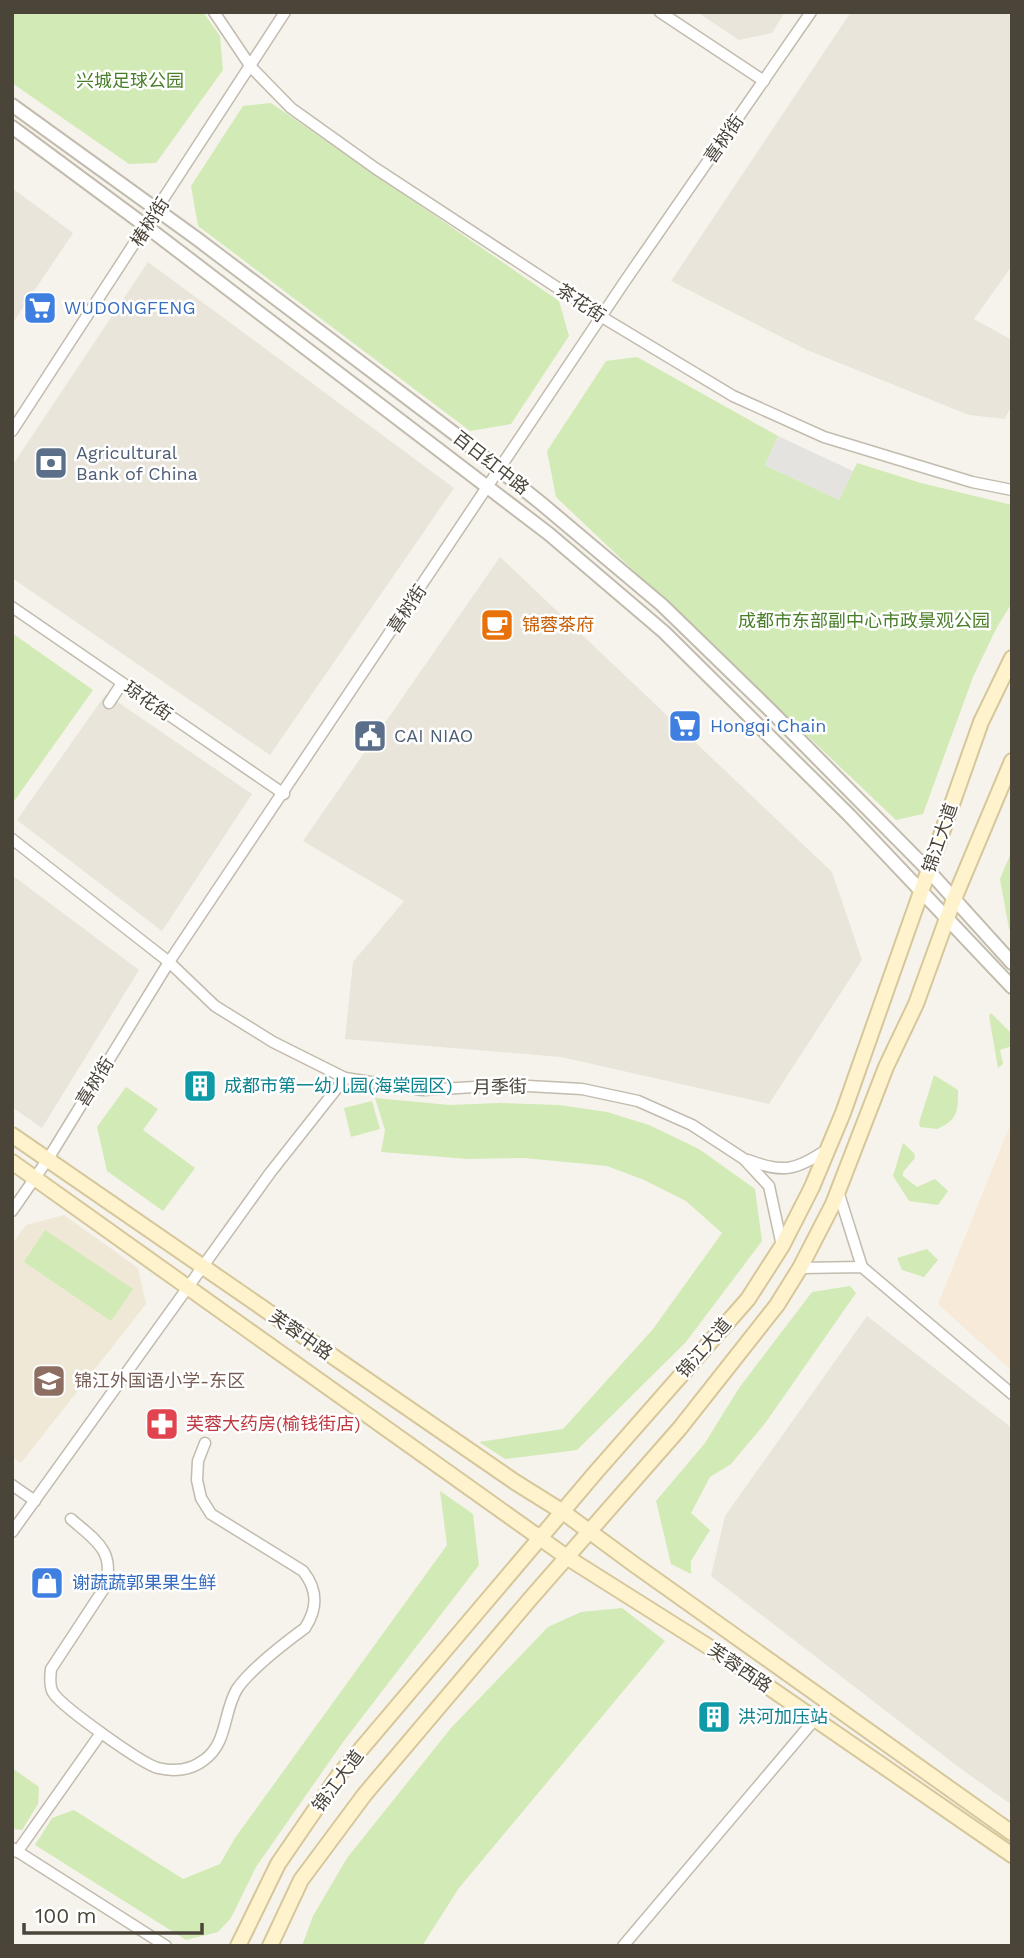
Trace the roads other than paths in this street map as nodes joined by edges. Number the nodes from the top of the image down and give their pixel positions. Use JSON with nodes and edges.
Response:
{"nodes":[{"id":1,"x":214,"y":12,"type":"edge"},
{"id":2,"x":285,"y":12,"type":"edge"},
{"id":3,"x":660,"y":12,"type":"edge"},
{"id":4,"x":811,"y":12,"type":"edge"},
{"id":5,"x":251,"y":67,"type":"junction"},
{"id":6,"x":764,"y":81,"type":"junction"},
{"id":7,"x":12,"y":105,"type":"edge"},
{"id":8,"x":12,"y":127,"type":"edge"},
{"id":9,"x":158,"y":210,"type":"junction"},
{"id":10,"x":147,"y":227,"type":"junction"},
{"id":11,"x":602,"y":317,"type":"junction"},
{"id":12,"x":12,"y":431,"type":"edge"},
{"id":13,"x":499,"y":470,"type":"junction"},
{"id":14,"x":488,"y":487,"type":"junction"},
{"id":15,"x":1012,"y":490,"type":"edge"},
{"id":16,"x":12,"y":607,"type":"edge"},
{"id":17,"x":1012,"y":658,"type":"edge"},
{"id":18,"x":122,"y":683,"type":"junction"},
{"id":19,"x":109,"y":703,"type":"dead end"},
{"id":20,"x":1012,"y":761,"type":"edge"},
{"id":21,"x":284,"y":794,"type":"junction"},
{"id":22,"x":12,"y":839,"type":"edge"},
{"id":23,"x":928,"y":870,"type":"junction"},
{"id":24,"x":921,"y":893,"type":"junction"},
{"id":25,"x":954,"y":899,"type":"junction"},
{"id":26,"x":947,"y":919,"type":"junction"},
{"id":27,"x":169,"y":962,"type":"junction"},
{"id":28,"x":1012,"y":963,"type":"edge"},
{"id":29,"x":1012,"y":987,"type":"edge"},
{"id":30,"x":345,"y":1078,"type":"junction"},
{"id":31,"x":12,"y":1135,"type":"edge"},
{"id":32,"x":828,"y":1148,"type":"junction"},
{"id":33,"x":744,"y":1158,"type":"junction"},
{"id":34,"x":48,"y":1159,"type":"junction"},
{"id":35,"x":12,"y":1162,"type":"edge"},
{"id":36,"x":35,"y":1178,"type":"junction"},
{"id":37,"x":838,"y":1190,"type":"junction"},
{"id":38,"x":12,"y":1211,"type":"edge"},
{"id":39,"x":782,"y":1246,"type":"junction"},
{"id":40,"x":201,"y":1266,"type":"junction"},
{"id":41,"x":862,"y":1267,"type":"junction"},
{"id":42,"x":800,"y":1268,"type":"junction"},
{"id":43,"x":187,"y":1286,"type":"junction"},
{"id":44,"x":1012,"y":1394,"type":"edge"},
{"id":45,"x":205,"y":1443,"type":"dead end"},
{"id":46,"x":12,"y":1485,"type":"edge"},
{"id":47,"x":35,"y":1500,"type":"junction"},
{"id":48,"x":563,"y":1512,"type":"junction"},
{"id":49,"x":71,"y":1520,"type":"dead end"},
{"id":50,"x":12,"y":1532,"type":"edge"},
{"id":51,"x":590,"y":1533,"type":"junction"},
{"id":52,"x":540,"y":1538,"type":"junction"},
{"id":53,"x":568,"y":1558,"type":"junction"},
{"id":54,"x":815,"y":1720,"type":"junction"},
{"id":55,"x":101,"y":1733,"type":"junction"},
{"id":56,"x":1012,"y":1833,"type":"edge"},
{"id":57,"x":15,"y":1850,"type":"edge"},
{"id":58,"x":1012,"y":1855,"type":"edge"},
{"id":59,"x":166,"y":1946,"type":"edge"},
{"id":60,"x":238,"y":1946,"type":"edge"},
{"id":61,"x":270,"y":1946,"type":"edge"},
{"id":62,"x":623,"y":1946,"type":"edge"}],
"edges":[{"from":1,"to":5,"type":"street","name":"茶花街"},
{"from":2,"to":5,"type":"street","name":"椿树街"},
{"from":3,"to":6,"type":"street"},
{"from":4,"to":6,"type":"street","name":"喜树街"},
{"from":5,"to":9,"type":"street","name":"椿树街"},
{"from":5,"to":11,"type":"street","name":"茶花街"},
{"from":6,"to":11,"type":"street","name":"喜树街"},
{"from":7,"to":9,"type":"street","name":"百日红中路"},
{"from":8,"to":10,"type":"street","name":"百日红中路"},
{"from":9,"to":10,"type":"street","name":"椿树街"},
{"from":9,"to":13,"type":"street","name":"百日红中路"},
{"from":10,"to":12,"type":"street","name":"椿树街"},
{"from":10,"to":14,"type":"street","name":"百日红中路"},
{"from":11,"to":13,"type":"street","name":"喜树街"},
{"from":11,"to":15,"type":"street","name":"茶花街"},
{"from":13,"to":14,"type":"street","name":"喜树街"},
{"from":13,"to":23,"type":"street","name":"百日红中路"},
{"from":14,"to":21,"type":"street","name":"喜树街"},
{"from":14,"to":24,"type":"street","name":"百日红中路"},
{"from":16,"to":18,"type":"street","name":"琼花街"},
{"from":17,"to":23,"type":"main road","name":"锦江大道"},
{"from":18,"to":19,"type":"street"},
{"from":18,"to":21,"type":"street","name":"琼花街"},
{"from":20,"to":25,"type":"main road","name":"锦江大道"},
{"from":21,"to":27,"type":"street","name":"喜树街"},
{"from":22,"to":27,"type":"street","name":"月季街"},
{"from":23,"to":24,"type":"main road","name":"锦江大道"},
{"from":23,"to":25,"type":"street","name":"百日红中路"},
{"from":24,"to":26,"type":"street","name":"百日红中路"},
{"from":24,"to":32,"type":"main road","name":"锦江大道"},
{"from":25,"to":26,"type":"main road","name":"锦江大道"},
{"from":25,"to":28,"type":"street","name":"百日红中路"},
{"from":26,"to":29,"type":"street","name":"百日红中路"},
{"from":26,"to":37,"type":"main road","name":"锦江大道"},
{"from":27,"to":30,"type":"street","name":"月季街"},
{"from":27,"to":34,"type":"street","name":"喜树街"},
{"from":30,"to":33,"type":"street","name":"月季街"},
{"from":30,"to":40,"type":"street"},
{"from":31,"to":34,"type":"main road","name":"芙蓉中路"},
{"from":32,"to":33,"type":"street"},
{"from":32,"to":39,"type":"main road","name":"锦江大道"},
{"from":33,"to":39,"type":"street","name":"月季街"},
{"from":34,"to":36,"type":"street","name":"喜树街"},
{"from":34,"to":40,"type":"main road","name":"芙蓉中路"},
{"from":35,"to":36,"type":"main road","name":"芙蓉中路"},
{"from":36,"to":38,"type":"street","name":"喜树街"},
{"from":36,"to":43,"type":"main road","name":"芙蓉中路"},
{"from":37,"to":41,"type":"street"},
{"from":37,"to":42,"type":"main road","name":"锦江大道"},
{"from":39,"to":48,"type":"main road","name":"锦江大道"},
{"from":40,"to":43,"type":"street"},
{"from":40,"to":48,"type":"main road","name":"芙蓉中路"},
{"from":41,"to":42,"type":"street"},
{"from":41,"to":44,"type":"street"},
{"from":42,"to":51,"type":"main road","name":"锦江大道"},
{"from":43,"to":47,"type":"street"},
{"from":43,"to":52,"type":"main road","name":"芙蓉中路"},
{"from":45,"to":55,"type":"street"},
{"from":46,"to":47,"type":"street"},
{"from":47,"to":50,"type":"street"},
{"from":48,"to":51,"type":"main road","name":"芙蓉中路"},
{"from":48,"to":52,"type":"main road","name":"锦江大道"},
{"from":49,"to":55,"type":"street"},
{"from":51,"to":53,"type":"main road","name":"锦江大道"},
{"from":51,"to":56,"type":"main road","name":"芙蓉西路"},
{"from":52,"to":53,"type":"main road","name":"芙蓉中路"},
{"from":52,"to":60,"type":"main road","name":"锦江大道"},
{"from":53,"to":54,"type":"main road","name":"芙蓉西路"},
{"from":53,"to":61,"type":"main road","name":"锦江大道"},
{"from":54,"to":58,"type":"main road","name":"芙蓉西路"},
{"from":54,"to":62,"type":"street"},
{"from":55,"to":57,"type":"street"},
{"from":57,"to":59,"type":"street"}]}
